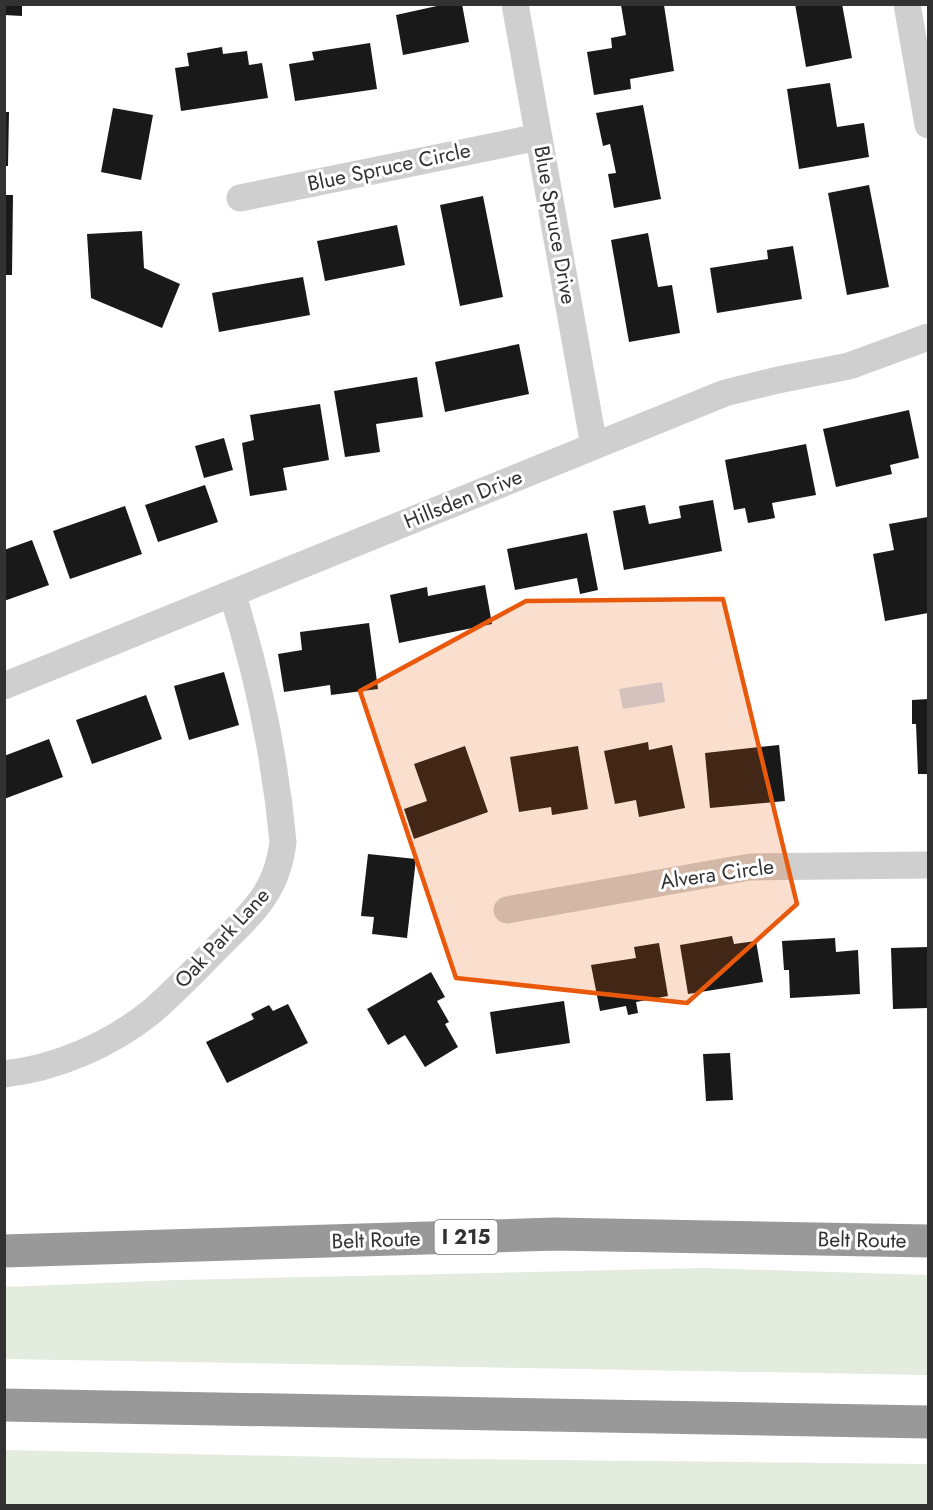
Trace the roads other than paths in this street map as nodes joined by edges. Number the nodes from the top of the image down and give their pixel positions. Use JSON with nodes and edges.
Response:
{"nodes":[{"id":1,"x":515,"y":4,"type":"edge"},
{"id":2,"x":907,"y":4,"type":"edge"},
{"id":3,"x":928,"y":124,"type":"edge"},
{"id":4,"x":539,"y":136,"type":"junction"},
{"id":5,"x":240,"y":198,"type":"dead end"},
{"id":6,"x":928,"y":337,"type":"edge"},
{"id":7,"x":594,"y":446,"type":"junction"},
{"id":8,"x":232,"y":593,"type":"junction"},
{"id":9,"x":4,"y":686,"type":"edge"},
{"id":10,"x":928,"y":865,"type":"edge"},
{"id":11,"x":507,"y":910,"type":"dead end"},
{"id":12,"x":4,"y":1074,"type":"edge"},
{"id":13,"x":928,"y":1241,"type":"edge"},
{"id":14,"x":4,"y":1251,"type":"edge"},
{"id":15,"x":4,"y":1405,"type":"edge"},
{"id":16,"x":928,"y":1422,"type":"edge"}],
"edges":[{"from":1,"to":4,"type":"street","name":"Blue Spruce Drive"},
{"from":2,"to":3,"type":"street"},
{"from":4,"to":5,"type":"street","name":"Blue Spruce Circle"},
{"from":4,"to":7,"type":"street","name":"Blue Spruce Drive"},
{"from":6,"to":7,"type":"street","name":"Hillsden Drive"},
{"from":7,"to":8,"type":"street","name":"Hillsden Drive"},
{"from":8,"to":9,"type":"street","name":"Hillsden Drive"},
{"from":8,"to":12,"type":"street","name":"Oak Park Lane"},
{"from":10,"to":11,"type":"street","name":"Alvera Circle"},
{"from":13,"to":14,"type":"highway","name":"Belt Route","number":"I 215"},
{"from":15,"to":16,"type":"highway"}]}
